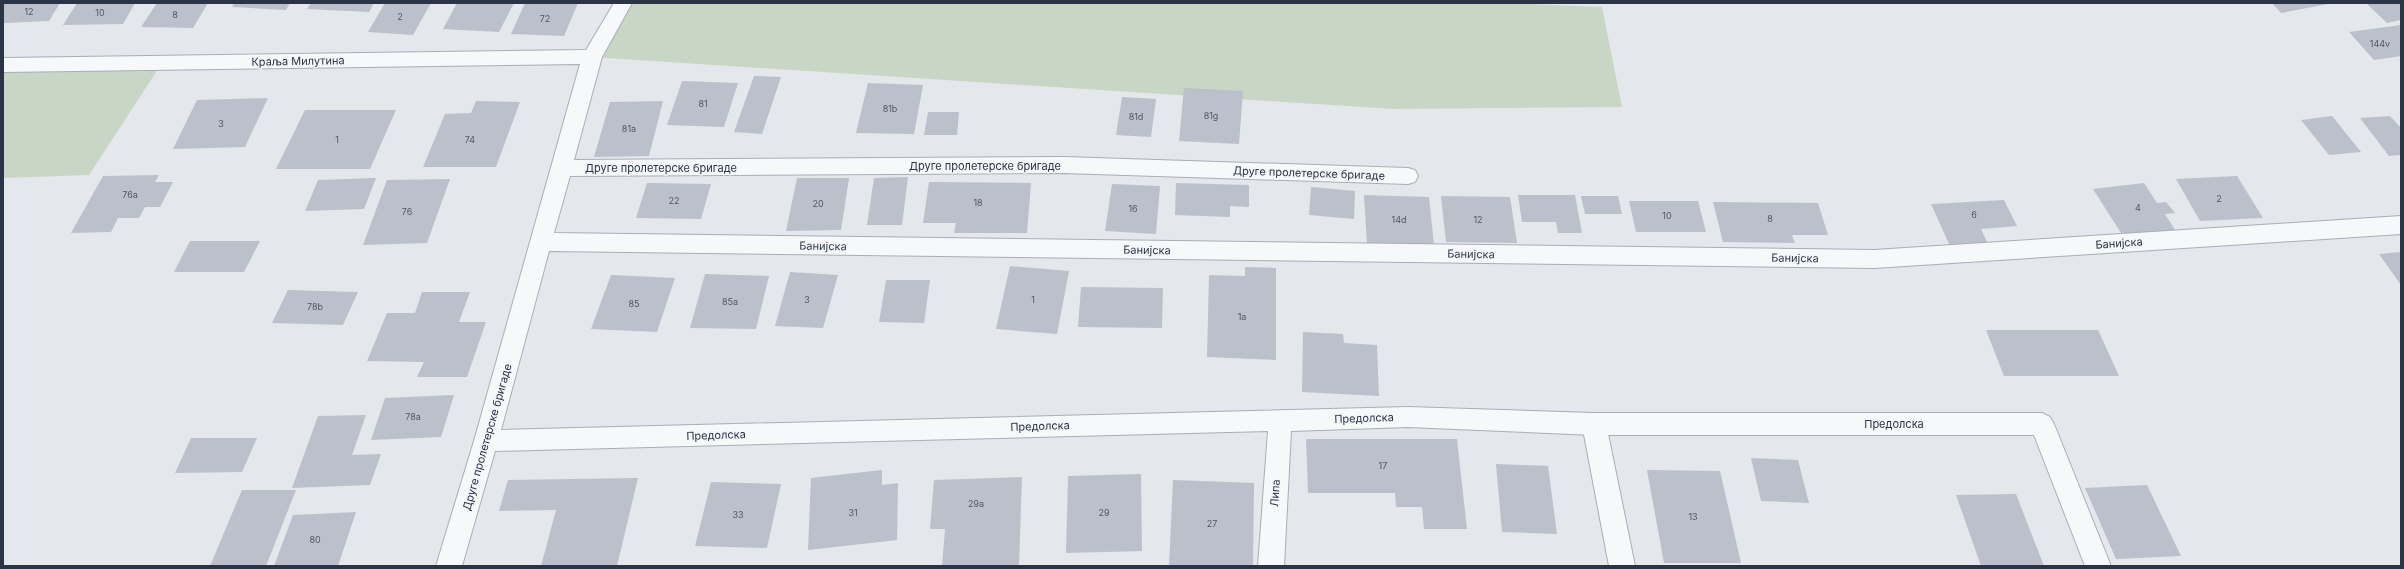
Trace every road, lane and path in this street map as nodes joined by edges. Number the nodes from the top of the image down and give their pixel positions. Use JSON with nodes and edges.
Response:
{"nodes":[{"id":1,"x":622,"y":3,"type":"edge"},
{"id":2,"x":592,"y":57,"type":"junction"},
{"id":3,"x":3,"y":65,"type":"edge"},
{"id":4,"x":561,"y":168,"type":"junction"},
{"id":5,"x":1408,"y":176,"type":"dead end"},
{"id":6,"x":2401,"y":225,"type":"edge"},
{"id":7,"x":540,"y":242,"type":"junction"},
{"id":8,"x":1280,"y":420,"type":"junction"},
{"id":9,"x":1594,"y":424,"type":"junction"},
{"id":10,"x":486,"y":441,"type":"junction"},
{"id":11,"x":449,"y":566,"type":"edge"},
{"id":12,"x":1271,"y":566,"type":"edge"},
{"id":13,"x":1622,"y":566,"type":"edge"},
{"id":14,"x":2098,"y":566,"type":"edge"}],
"edges":[{"from":1,"to":2,"type":"street","name":"Друге пролетерске бригаде"},
{"from":2,"to":3,"type":"street","name":"Краља Милутина"},
{"from":2,"to":4,"type":"street","name":"Друге пролетерске бригаде"},
{"from":4,"to":5,"type":"street","name":"Друге пролетерске бригаде"},
{"from":4,"to":7,"type":"street","name":"Друге пролетерске бригаде"},
{"from":6,"to":7,"type":"street","name":"Банијска"},
{"from":7,"to":10,"type":"street","name":"Друге пролетерске бригаде"},
{"from":8,"to":9,"type":"street","name":"Предолска"},
{"from":8,"to":10,"type":"street","name":"Предолска"},
{"from":8,"to":12,"type":"street","name":"Липа"},
{"from":9,"to":13,"type":"street"},
{"from":9,"to":14,"type":"street","name":"Предолска"},
{"from":10,"to":11,"type":"street","name":"Друге пролетерске бригаде"}]}
